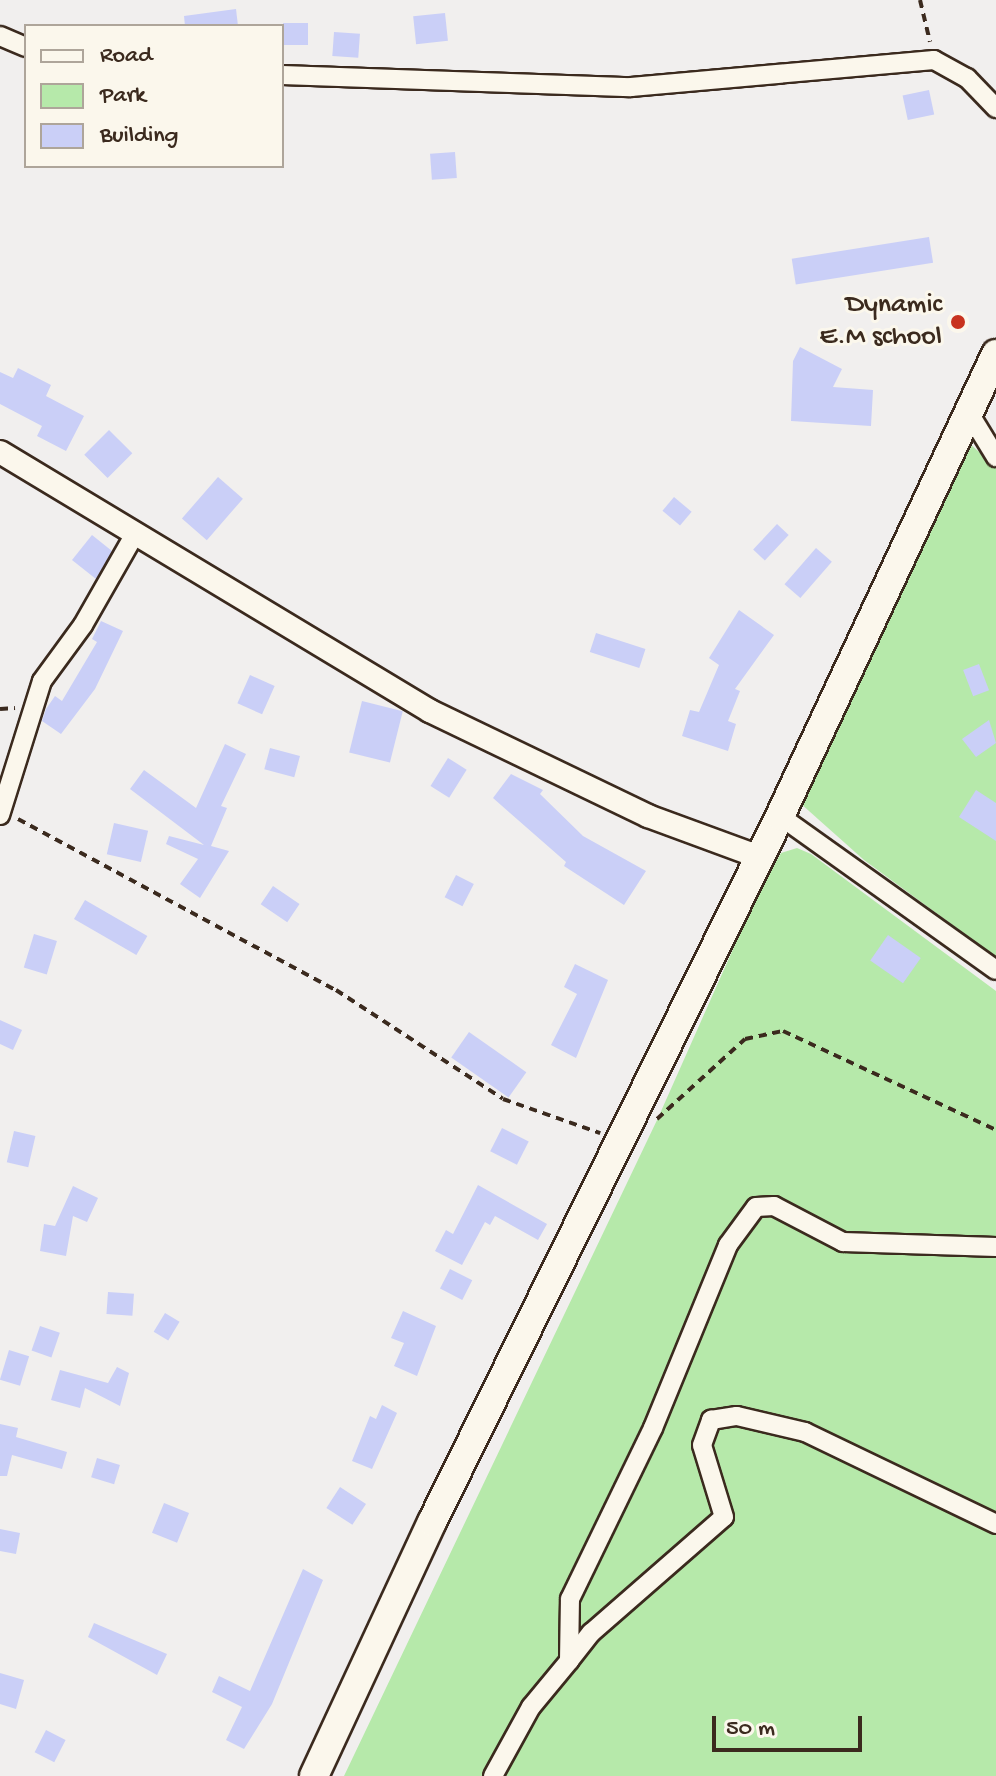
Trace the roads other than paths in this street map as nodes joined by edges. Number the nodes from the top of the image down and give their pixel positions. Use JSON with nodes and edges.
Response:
{"nodes":[{"id":1,"x":0,"y":36,"type":"edge"},
{"id":2,"x":24,"y":46,"type":"edge"},
{"id":3,"x":284,"y":75,"type":"edge"},
{"id":4,"x":996,"y":108,"type":"edge"},
{"id":5,"x":996,"y":354,"type":"edge"},
{"id":6,"x":969,"y":413,"type":"junction"},
{"id":7,"x":0,"y":452,"type":"edge"},
{"id":8,"x":996,"y":457,"type":"edge"},
{"id":9,"x":135,"y":534,"type":"junction"},
{"id":10,"x":0,"y":814,"type":"edge"},
{"id":11,"x":780,"y":816,"type":"junction"},
{"id":12,"x":757,"y":856,"type":"junction"},
{"id":13,"x":996,"y":970,"type":"edge"},
{"id":14,"x":996,"y":1247,"type":"edge"},
{"id":15,"x":996,"y":1524,"type":"edge"},
{"id":16,"x":569,"y":1661,"type":"junction"},
{"id":17,"x":314,"y":1776,"type":"edge"},
{"id":18,"x":493,"y":1776,"type":"edge"}],
"edges":[{"from":1,"to":2,"type":"street"},
{"from":3,"to":4,"type":"street"},
{"from":5,"to":6,"type":"main road"},
{"from":6,"to":8,"type":"street"},
{"from":6,"to":11,"type":"main road"},
{"from":7,"to":9,"type":"street"},
{"from":9,"to":10,"type":"street"},
{"from":9,"to":12,"type":"street"},
{"from":11,"to":12,"type":"main road"},
{"from":11,"to":13,"type":"street"},
{"from":12,"to":17,"type":"main road"},
{"from":14,"to":16,"type":"street"},
{"from":15,"to":16,"type":"street"},
{"from":16,"to":18,"type":"street"}]}
